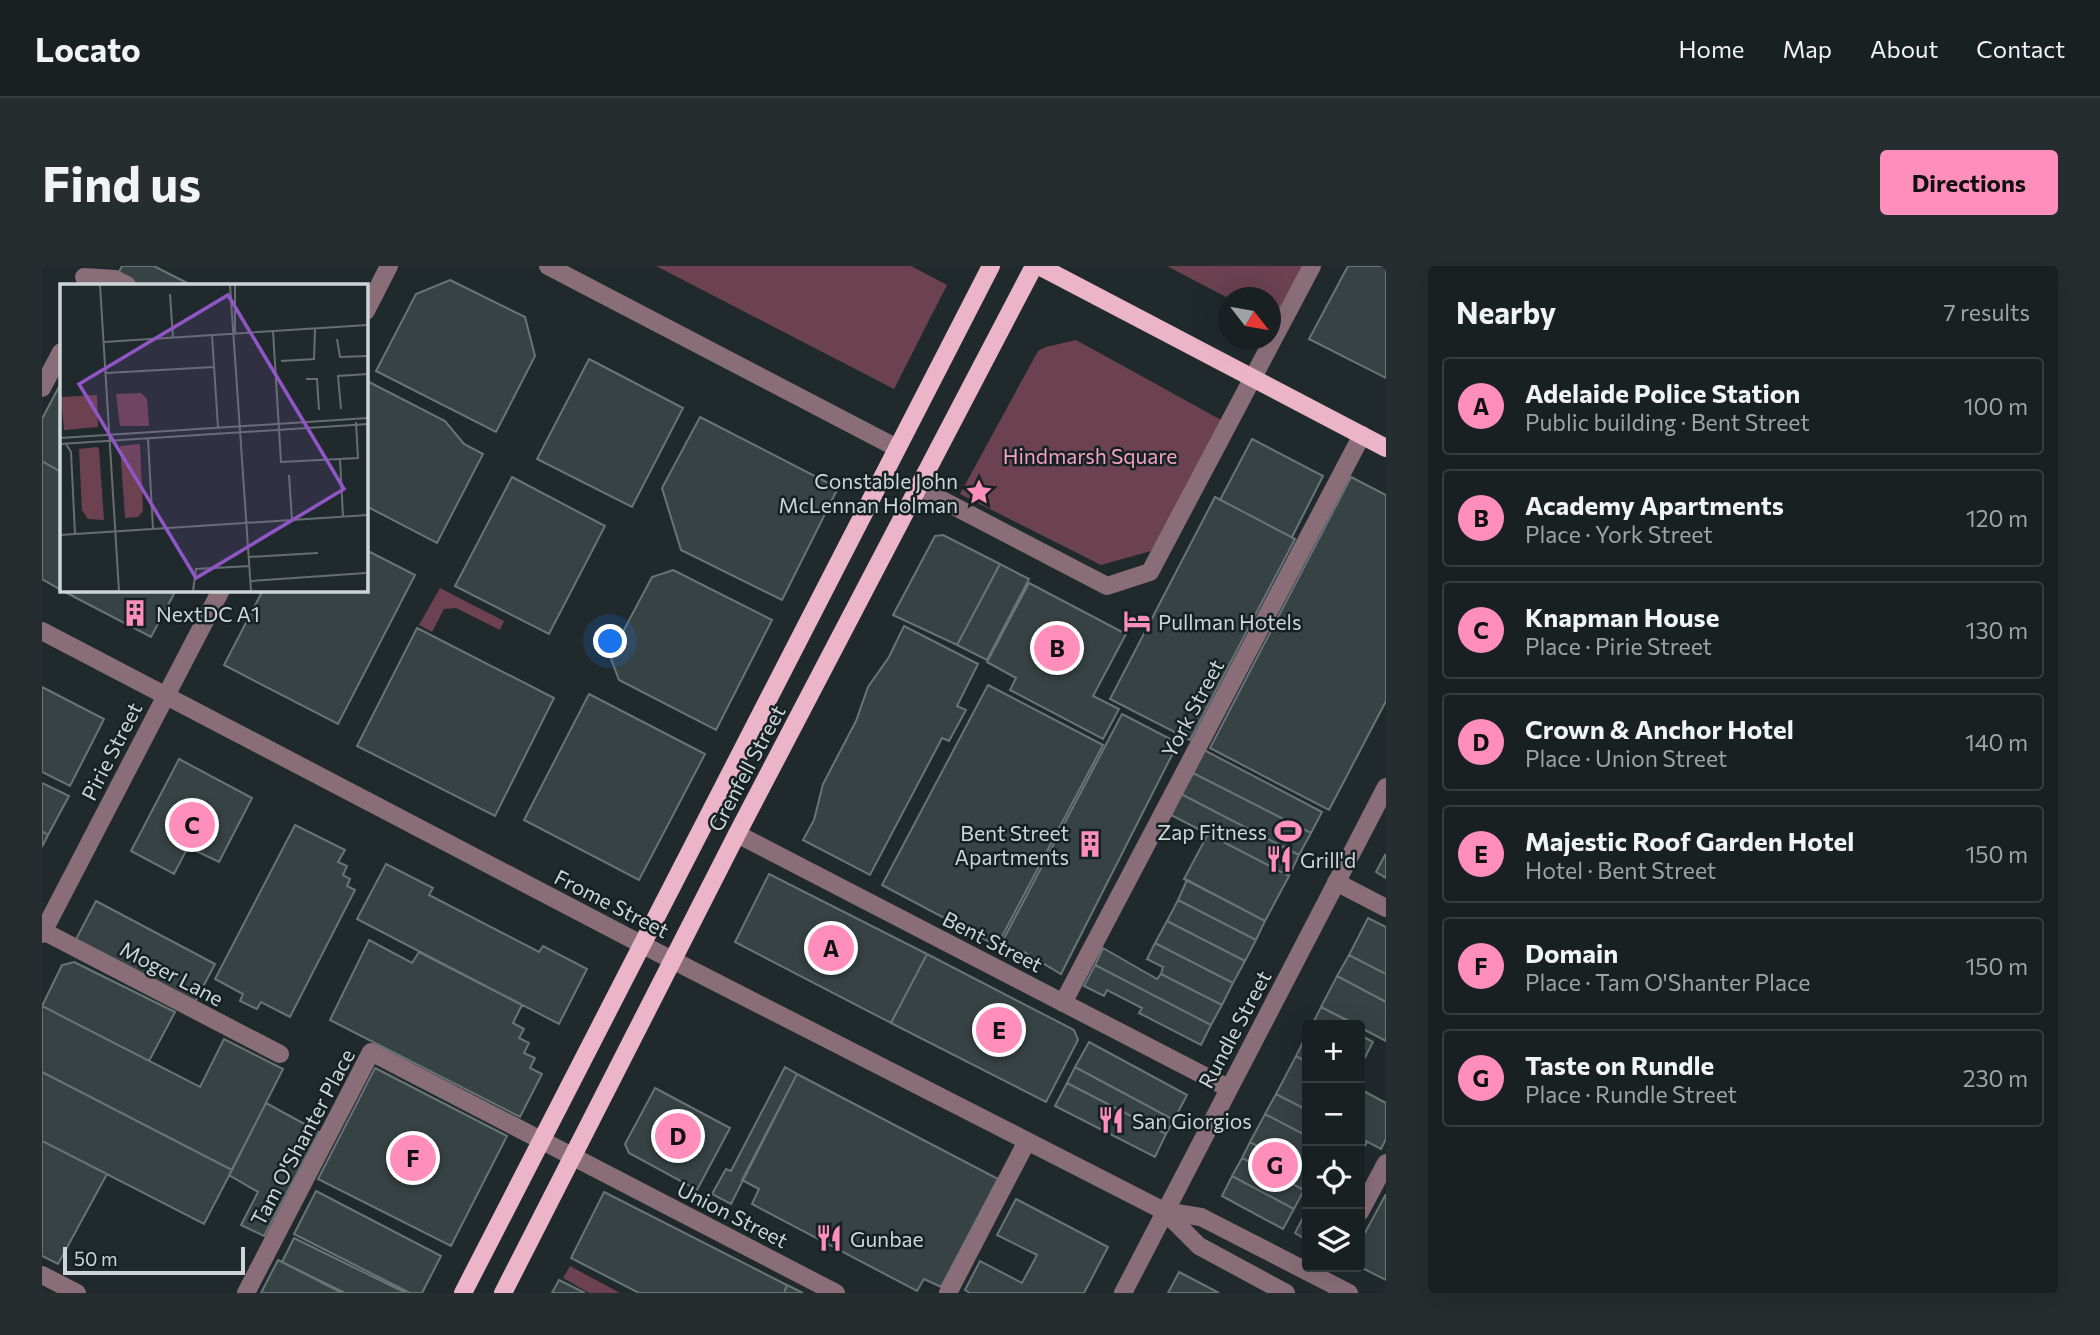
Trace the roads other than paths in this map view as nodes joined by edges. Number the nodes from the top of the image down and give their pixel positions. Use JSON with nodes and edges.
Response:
{"nodes":[{"id":1,"x":389,"y":266,"type":"edge"},
{"id":2,"x":548,"y":266,"type":"edge"},
{"id":3,"x":990,"y":266,"type":"edge"},
{"id":4,"x":1037,"y":266,"type":"edge"},
{"id":5,"x":1312,"y":266,"type":"edge"},
{"id":6,"x":83,"y":276,"type":"edge"},
{"id":7,"x":125,"y":284,"type":"edge"},
{"id":8,"x":368,"y":307,"type":"edge"},
{"id":9,"x":60,"y":354,"type":"edge"},
{"id":10,"x":1254,"y":379,"type":"junction"},
{"id":11,"x":42,"y":388,"type":"edge"},
{"id":12,"x":1362,"y":435,"type":"junction"},
{"id":13,"x":1386,"y":447,"type":"edge"},
{"id":14,"x":897,"y":448,"type":"junction"},
{"id":15,"x":919,"y":488,"type":"junction"},
{"id":16,"x":220,"y":592,"type":"edge"},
{"id":17,"x":42,"y":631,"type":"edge"},
{"id":18,"x":166,"y":695,"type":"junction"},
{"id":19,"x":1386,"y":787,"type":"edge"},
{"id":20,"x":737,"y":834,"type":"junction"},
{"id":21,"x":1336,"y":882,"type":"junction"},
{"id":22,"x":1386,"y":908,"type":"edge"},
{"id":23,"x":43,"y":933,"type":"edge"},
{"id":24,"x":640,"y":944,"type":"junction"},
{"id":25,"x":672,"y":960,"type":"junction"},
{"id":26,"x":1063,"y":1003,"type":"junction"},
{"id":27,"x":280,"y":1054,"type":"dead end"},
{"id":28,"x":1228,"y":1088,"type":"junction"},
{"id":29,"x":540,"y":1140,"type":"junction"},
{"id":30,"x":1027,"y":1141,"type":"junction"},
{"id":31,"x":572,"y":1156,"type":"junction"},
{"id":32,"x":1386,"y":1163,"type":"edge"},
{"id":33,"x":1362,"y":1209,"type":"edge"},
{"id":34,"x":1164,"y":1212,"type":"junction"},
{"id":35,"x":1327,"y":1273,"type":"edge"},
{"id":36,"x":42,"y":1275,"type":"edge"},
{"id":37,"x":77,"y":1293,"type":"edge"},
{"id":38,"x":246,"y":1293,"type":"edge"},
{"id":39,"x":463,"y":1293,"type":"edge"},
{"id":40,"x":503,"y":1293,"type":"edge"},
{"id":41,"x":836,"y":1293,"type":"edge"},
{"id":42,"x":948,"y":1293,"type":"edge"},
{"id":43,"x":1123,"y":1293,"type":"edge"},
{"id":44,"x":1286,"y":1293,"type":"edge"},
{"id":45,"x":1349,"y":1293,"type":"edge"}],
"edges":[{"from":1,"to":8,"type":"street"},
{"from":2,"to":14,"type":"street"},
{"from":3,"to":14,"type":"main road","name":"Grenfell Street"},
{"from":4,"to":10,"type":"main road"},
{"from":4,"to":15,"type":"main road","name":"Grenfell Street"},
{"from":5,"to":10,"type":"street"},
{"from":6,"to":7,"type":"street"},
{"from":9,"to":11,"type":"street"},
{"from":10,"to":12,"type":"main road"},
{"from":10,"to":15,"type":"street"},
{"from":12,"to":13,"type":"main road"},
{"from":12,"to":26,"type":"street","name":"York Street"},
{"from":14,"to":24,"type":"main road","name":"Grenfell Street"},
{"from":15,"to":20,"type":"main road","name":"Grenfell Street"},
{"from":16,"to":18,"type":"street","name":"Pirie Street"},
{"from":17,"to":18,"type":"street","name":"Frome Street"},
{"from":18,"to":23,"type":"street","name":"Pirie Street"},
{"from":18,"to":24,"type":"street","name":"Frome Street"},
{"from":19,"to":21,"type":"street","name":"Rundle Street"},
{"from":20,"to":25,"type":"main road","name":"Grenfell Street"},
{"from":20,"to":26,"type":"street","name":"Bent Street"},
{"from":21,"to":22,"type":"street"},
{"from":21,"to":28,"type":"street","name":"Rundle Street"},
{"from":23,"to":27,"type":"street","name":"Moger Lane"},
{"from":24,"to":25,"type":"street","name":"Frome Street"},
{"from":24,"to":29,"type":"main road","name":"Grenfell Street"},
{"from":25,"to":30,"type":"street","name":"Frome Street"},
{"from":25,"to":31,"type":"main road","name":"Grenfell Street"},
{"from":26,"to":28,"type":"street","name":"Bent Street"},
{"from":28,"to":34,"type":"street","name":"Rundle Street"},
{"from":29,"to":31,"type":"street","name":"Tam O'Shanter Place"},
{"from":29,"to":38,"type":"street","name":"Tam O'Shanter Place"},
{"from":29,"to":39,"type":"main road","name":"Grenfell Street"},
{"from":30,"to":34,"type":"street","name":"Frome Street"},
{"from":30,"to":42,"type":"street"},
{"from":31,"to":40,"type":"main road","name":"Grenfell Street"},
{"from":31,"to":41,"type":"street","name":"Union Street"},
{"from":32,"to":33,"type":"street"},
{"from":34,"to":35,"type":"street","name":"Frome Street"},
{"from":34,"to":43,"type":"street","name":"Rundle Street"},
{"from":34,"to":44,"type":"street","name":"Frome Street"},
{"from":35,"to":45,"type":"street","name":"Frome Street"},
{"from":36,"to":37,"type":"street"}]}
